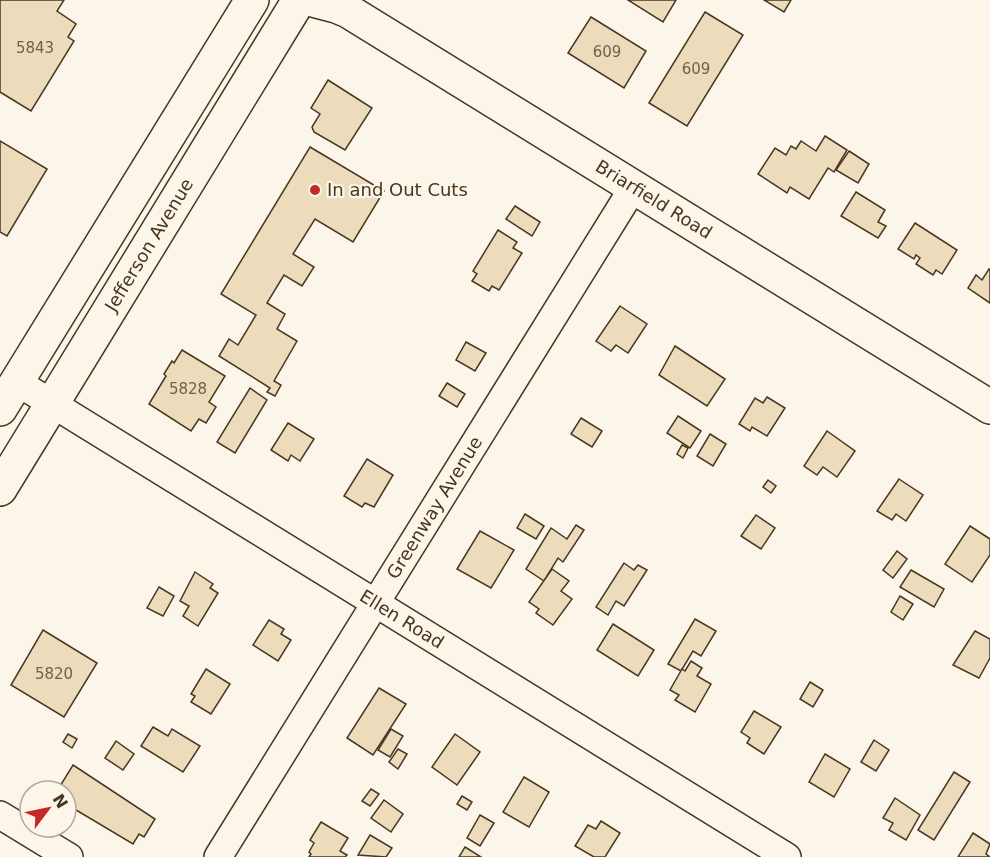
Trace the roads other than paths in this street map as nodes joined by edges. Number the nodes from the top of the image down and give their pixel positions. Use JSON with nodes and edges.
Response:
{"nodes":[{"id":1,"x":252,"y":0,"type":"edge"},
{"id":2,"x":299,"y":0,"type":"edge"},
{"id":3,"x":313,"y":0,"type":"edge"},
{"id":4,"x":633,"y":188,"type":"junction"},
{"id":5,"x":8,"y":395,"type":"edge"},
{"id":6,"x":52,"y":404,"type":"junction"},
{"id":7,"x":990,"y":407,"type":"edge"},
{"id":8,"x":0,"y":489,"type":"edge"},
{"id":9,"x":375,"y":602,"type":"junction"},
{"id":10,"x":0,"y":815,"type":"edge"},
{"id":11,"x":69,"y":857,"type":"edge"},
{"id":12,"x":218,"y":857,"type":"edge"},
{"id":13,"x":787,"y":857,"type":"edge"}],
"edges":[{"from":1,"to":5,"type":"main road"},
{"from":2,"to":6,"type":"main road","name":"Jefferson Avenue"},
{"from":3,"to":4,"type":"main road","name":"Briarfield Road"},
{"from":4,"to":7,"type":"main road","name":"Briarfield Road"},
{"from":4,"to":9,"type":"street","name":"Greenway Avenue"},
{"from":5,"to":6,"type":"street","name":"Ellen Road"},
{"from":6,"to":8,"type":"main road","name":"Jefferson Avenue"},
{"from":6,"to":9,"type":"street","name":"Ellen Road"},
{"from":9,"to":12,"type":"street","name":"Greenway Avenue"},
{"from":9,"to":13,"type":"street","name":"Ellen Road"},
{"from":10,"to":11,"type":"street"}]}
